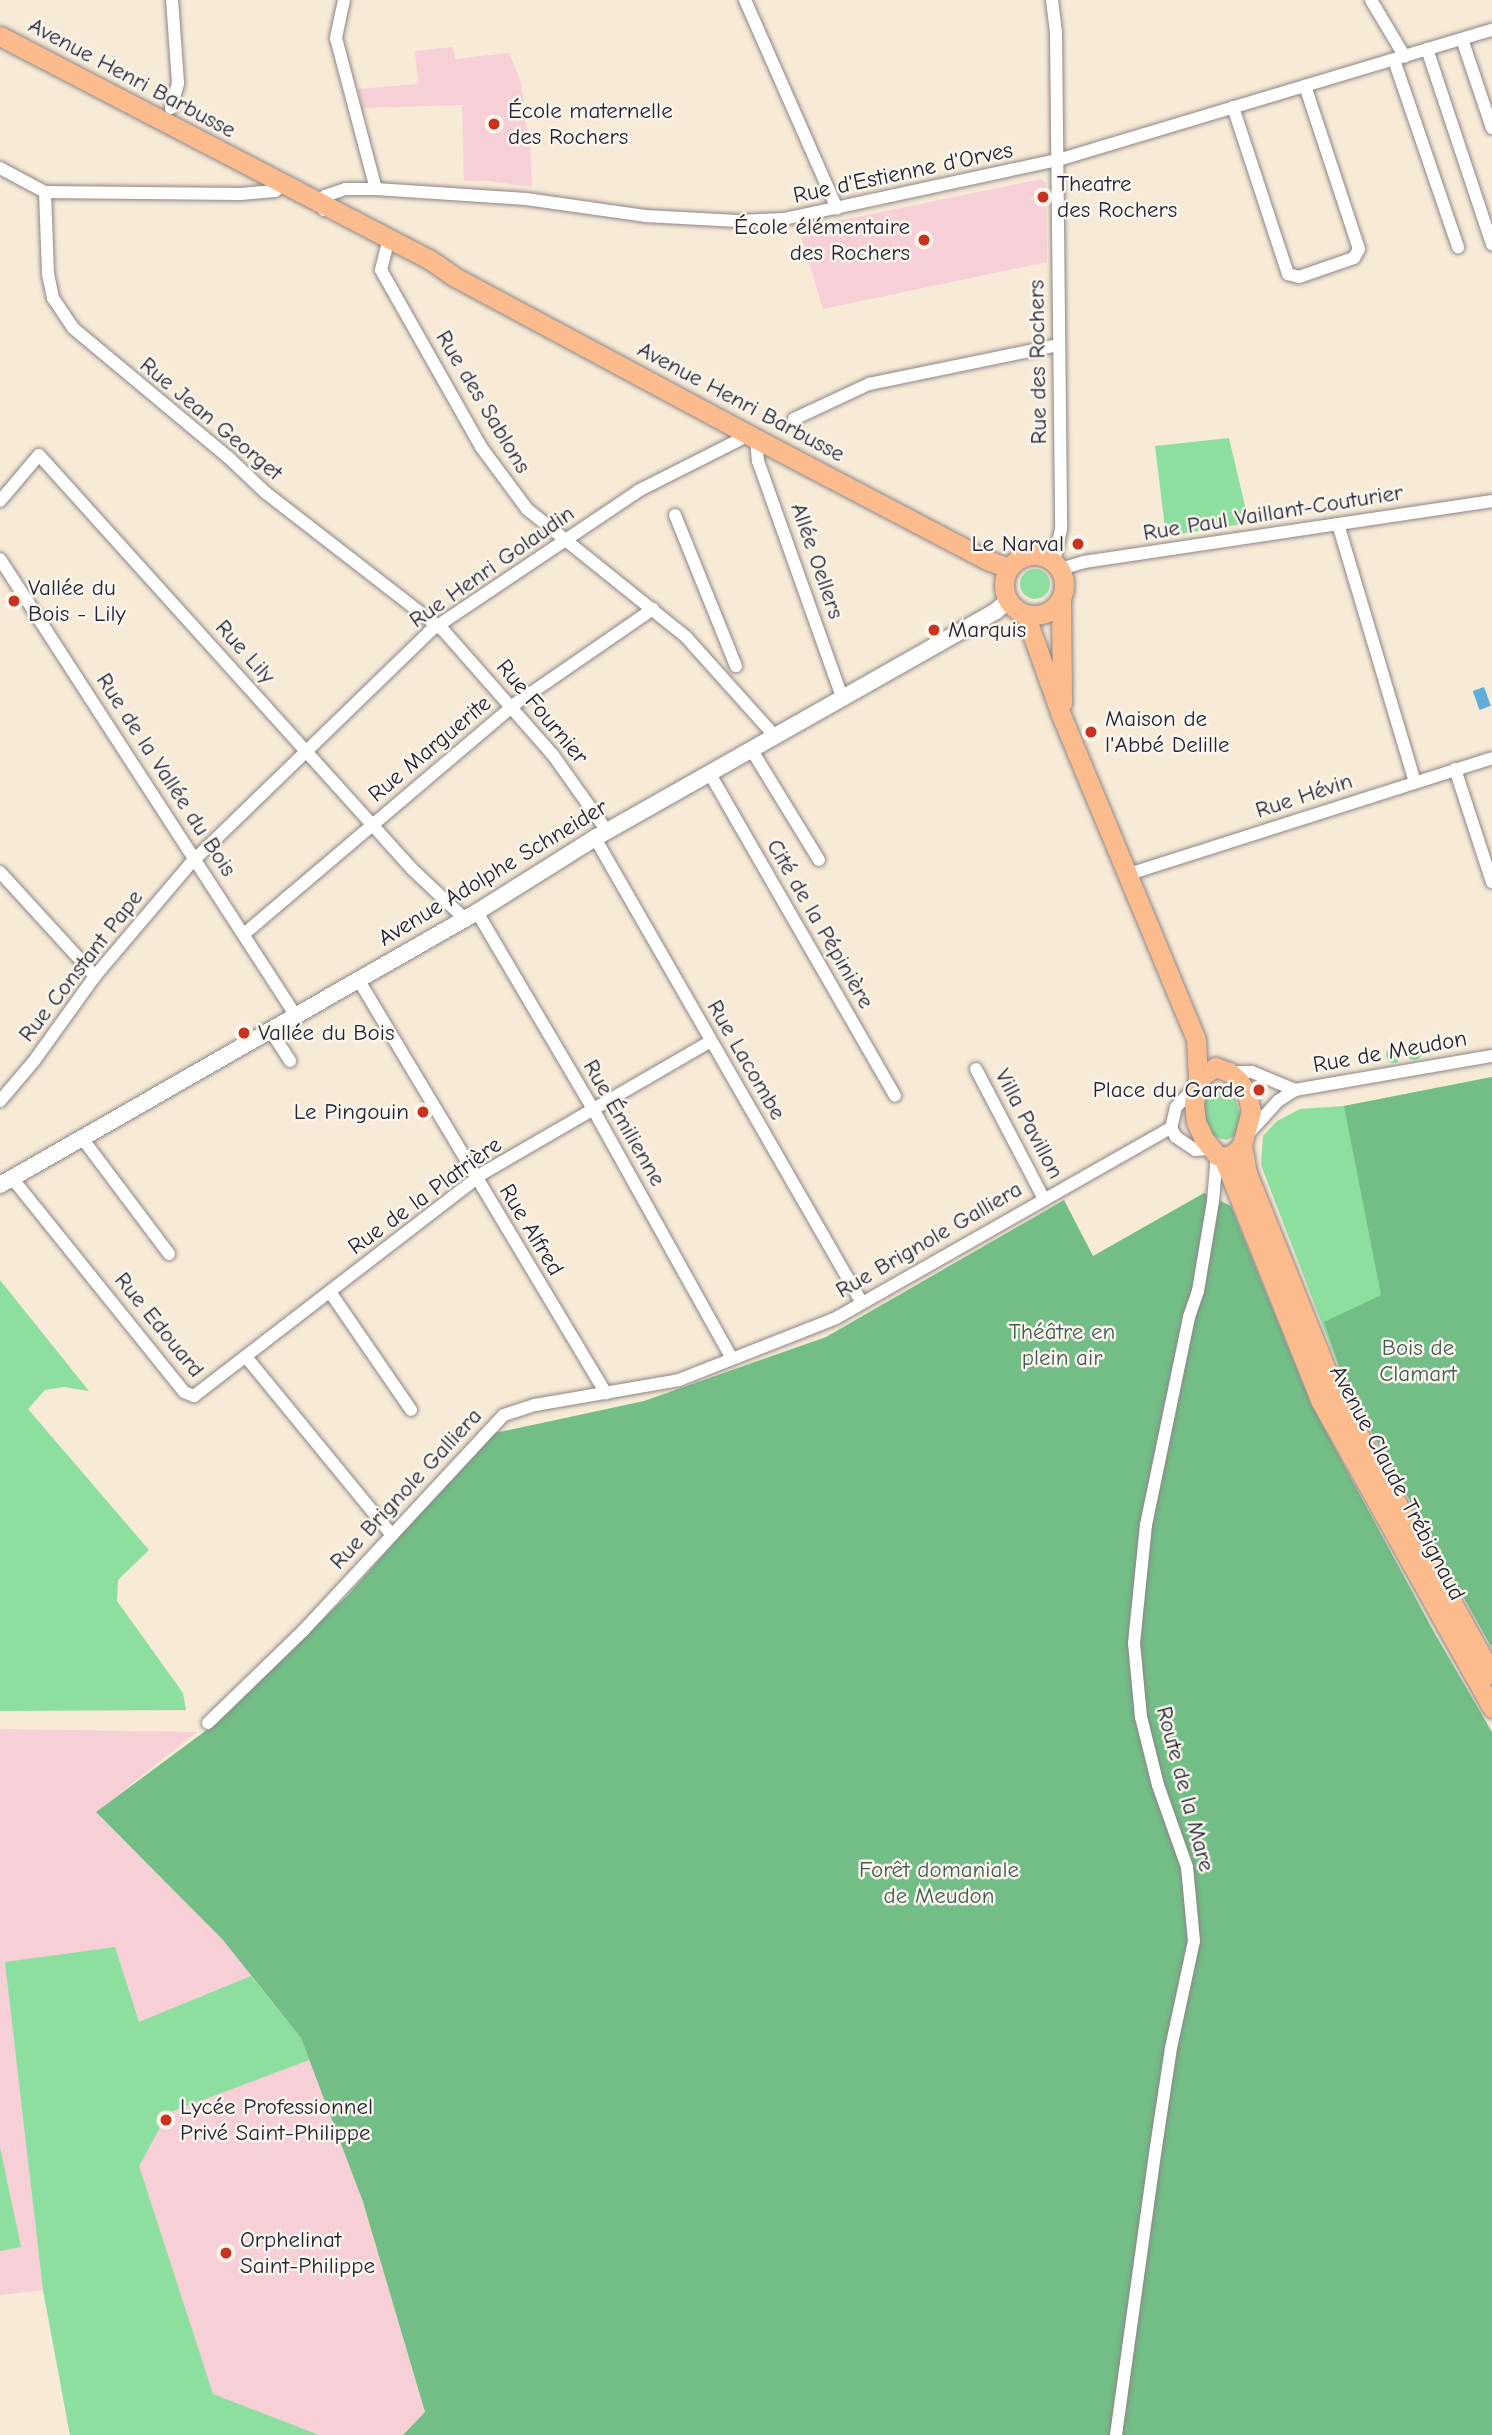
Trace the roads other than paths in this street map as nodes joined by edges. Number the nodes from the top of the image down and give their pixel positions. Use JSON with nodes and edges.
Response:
{"nodes":[{"id":1,"x":172,"y":0,"type":"edge"},
{"id":2,"x":344,"y":0,"type":"edge"},
{"id":3,"x":745,"y":0,"type":"edge"},
{"id":4,"x":1052,"y":0,"type":"edge"},
{"id":5,"x":1371,"y":0,"type":"edge"},
{"id":6,"x":1492,"y":30,"type":"edge"},
{"id":7,"x":0,"y":36,"type":"edge"},
{"id":8,"x":1462,"y":39,"type":"junction"},
{"id":9,"x":1427,"y":50,"type":"junction"},
{"id":10,"x":1399,"y":58,"type":"junction"},
{"id":11,"x":1305,"y":86,"type":"junction"},
{"id":12,"x":1233,"y":107,"type":"junction"},
{"id":13,"x":171,"y":108,"type":"dead end"},
{"id":14,"x":1492,"y":128,"type":"edge"},
{"id":15,"x":1058,"y":160,"type":"junction"},
{"id":16,"x":0,"y":168,"type":"edge"},
{"id":17,"x":280,"y":186,"type":"junction"},
{"id":18,"x":376,"y":189,"type":"junction"},
{"id":19,"x":45,"y":192,"type":"junction"},
{"id":20,"x":324,"y":209,"type":"junction"},
{"id":21,"x":836,"y":209,"type":"junction"},
{"id":22,"x":387,"y":244,"type":"junction"},
{"id":23,"x":1492,"y":244,"type":"edge"},
{"id":24,"x":1458,"y":247,"type":"dead end"},
{"id":25,"x":1059,"y":345,"type":"junction"},
{"id":26,"x":794,"y":419,"type":"dead end"},
{"id":27,"x":752,"y":437,"type":"junction"},
{"id":28,"x":1492,"y":501,"type":"edge"},
{"id":29,"x":0,"y":502,"type":"edge"},
{"id":30,"x":675,"y":515,"type":"dead end"},
{"id":31,"x":1338,"y":524,"type":"junction"},
{"id":32,"x":565,"y":540,"type":"junction"},
{"id":33,"x":0,"y":559,"type":"edge"},
{"id":34,"x":1057,"y":566,"type":"junction"},
{"id":35,"x":1009,"y":568,"type":"junction"},
{"id":36,"x":1061,"y":599,"type":"junction"},
{"id":37,"x":1008,"y":601,"type":"junction"},
{"id":38,"x":653,"y":609,"type":"junction"},
{"id":39,"x":1025,"y":614,"type":"junction"},
{"id":40,"x":437,"y":625,"type":"junction"},
{"id":41,"x":736,"y":666,"type":"dead end"},
{"id":42,"x":842,"y":697,"type":"junction"},
{"id":43,"x":511,"y":708,"type":"junction"},
{"id":44,"x":1062,"y":715,"type":"junction"},
{"id":45,"x":774,"y":735,"type":"junction"},
{"id":46,"x":751,"y":749,"type":"junction"},
{"id":47,"x":305,"y":750,"type":"junction"},
{"id":48,"x":1492,"y":758,"type":"edge"},
{"id":49,"x":1455,"y":769,"type":"junction"},
{"id":50,"x":710,"y":774,"type":"junction"},
{"id":51,"x":1415,"y":782,"type":"junction"},
{"id":52,"x":373,"y":824,"type":"junction"},
{"id":53,"x":601,"y":835,"type":"junction"},
{"id":54,"x":196,"y":858,"type":"junction"},
{"id":55,"x":819,"y":860,"type":"dead end"},
{"id":56,"x":0,"y":872,"type":"edge"},
{"id":57,"x":1129,"y":874,"type":"junction"},
{"id":58,"x":1491,"y":876,"type":"edge"},
{"id":59,"x":470,"y":915,"type":"junction"},
{"id":60,"x":244,"y":934,"type":"junction"},
{"id":61,"x":95,"y":976,"type":"junction"},
{"id":62,"x":358,"y":979,"type":"junction"},
{"id":63,"x":296,"y":1016,"type":"junction"},
{"id":64,"x":270,"y":1030,"type":"junction"},
{"id":65,"x":1196,"y":1040,"type":"junction"},
{"id":66,"x":711,"y":1041,"type":"junction"},
{"id":67,"x":1492,"y":1056,"type":"edge"},
{"id":68,"x":289,"y":1060,"type":"dead end"},
{"id":69,"x":976,"y":1069,"type":"dead end"},
{"id":70,"x":1226,"y":1070,"type":"junction"},
{"id":71,"x":1196,"y":1084,"type":"junction"},
{"id":72,"x":1295,"y":1090,"type":"junction"},
{"id":73,"x":895,"y":1096,"type":"dead end"},
{"id":74,"x":0,"y":1101,"type":"edge"},
{"id":75,"x":593,"y":1109,"type":"junction"},
{"id":76,"x":1171,"y":1128,"type":"junction"},
{"id":77,"x":82,"y":1138,"type":"junction"},
{"id":78,"x":1245,"y":1140,"type":"junction"},
{"id":79,"x":1217,"y":1154,"type":"junction"},
{"id":80,"x":477,"y":1178,"type":"junction"},
{"id":81,"x":6,"y":1182,"type":"edge"},
{"id":82,"x":1044,"y":1199,"type":"junction"},
{"id":83,"x":169,"y":1254,"type":"dead end"},
{"id":84,"x":330,"y":1292,"type":"junction"},
{"id":85,"x":862,"y":1303,"type":"junction"},
{"id":86,"x":247,"y":1357,"type":"junction"},
{"id":87,"x":731,"y":1357,"type":"junction"},
{"id":88,"x":606,"y":1394,"type":"junction"},
{"id":89,"x":411,"y":1410,"type":"dead end"},
{"id":90,"x":392,"y":1535,"type":"junction"},
{"id":91,"x":1492,"y":1674,"type":"edge"},
{"id":92,"x":1492,"y":1708,"type":"edge"},
{"id":93,"x":208,"y":1723,"type":"dead end"},
{"id":94,"x":1116,"y":2435,"type":"edge"}],
"edges":[{"from":1,"to":13,"type":"street"},
{"from":2,"to":18,"type":"street"},
{"from":3,"to":21,"type":"street"},
{"from":4,"to":15,"type":"street","name":"Rue des Rochers"},
{"from":5,"to":10,"type":"street"},
{"from":6,"to":8,"type":"street","name":"Rue d'Estienne d'Orves"},
{"from":7,"to":17,"type":"main road","name":"Avenue Henri Barbusse"},
{"from":8,"to":9,"type":"street","name":"Rue d'Estienne d'Orves"},
{"from":8,"to":14,"type":"street"},
{"from":9,"to":10,"type":"street","name":"Rue d'Estienne d'Orves"},
{"from":9,"to":23,"type":"street"},
{"from":10,"to":11,"type":"street","name":"Rue d'Estienne d'Orves"},
{"from":10,"to":24,"type":"street"},
{"from":11,"to":12,"type":"street","name":"Rue d'Estienne d'Orves"},
{"from":11,"to":12,"type":"street"},
{"from":12,"to":15,"type":"street","name":"Rue d'Estienne d'Orves"},
{"from":15,"to":21,"type":"street","name":"Rue d'Estienne d'Orves"},
{"from":15,"to":25,"type":"street","name":"Rue des Rochers"},
{"from":16,"to":19,"type":"street"},
{"from":17,"to":19,"type":"street"},
{"from":17,"to":20,"type":"main road","name":"Avenue Henri Barbusse"},
{"from":18,"to":20,"type":"street","name":"Rue d'Estienne d'Orves"},
{"from":18,"to":21,"type":"street","name":"Rue d'Estienne d'Orves"},
{"from":19,"to":40,"type":"street","name":"Rue Jean Georget"},
{"from":20,"to":22,"type":"main road","name":"Avenue Henri Barbusse"},
{"from":22,"to":27,"type":"main road","name":"Avenue Henri Barbusse"},
{"from":22,"to":32,"type":"street","name":"Rue des Sablons"},
{"from":25,"to":26,"type":"street"},
{"from":25,"to":34,"type":"street","name":"Rue des Rochers"},
{"from":27,"to":32,"type":"street","name":"Rue Henri Golaudin"},
{"from":27,"to":35,"type":"main road","name":"Avenue Henri Barbusse"},
{"from":27,"to":42,"type":"street","name":"Allée Oellers"},
{"from":28,"to":31,"type":"street","name":"Rue Paul Vaillant-Couturier"},
{"from":29,"to":47,"type":"street","name":"Rue Lily"},
{"from":30,"to":41,"type":"street"},
{"from":31,"to":34,"type":"street","name":"Rue Paul Vaillant-Couturier"},
{"from":31,"to":51,"type":"street"},
{"from":32,"to":38,"type":"street","name":"Rue des Sablons"},
{"from":32,"to":40,"type":"street","name":"Rue Henri Golaudin"},
{"from":33,"to":54,"type":"street","name":"Rue de la Vallée du Bois"},
{"from":34,"to":35,"type":"main road"},
{"from":34,"to":36,"type":"main road"},
{"from":35,"to":37,"type":"main road"},
{"from":36,"to":39,"type":"main road"},
{"from":36,"to":44,"type":"main road"},
{"from":37,"to":39,"type":"main road"},
{"from":37,"to":42,"type":"street","name":"Avenue Adolphe Schneider"},
{"from":38,"to":43,"type":"street","name":"Rue Marguerite"},
{"from":38,"to":45,"type":"street","name":"Rue des Sablons"},
{"from":39,"to":44,"type":"main road"},
{"from":40,"to":43,"type":"street","name":"Rue Fournier"},
{"from":40,"to":47,"type":"street","name":"Rue Henri Golaudin"},
{"from":42,"to":45,"type":"street","name":"Avenue Adolphe Schneider"},
{"from":43,"to":52,"type":"street","name":"Rue Marguerite"},
{"from":43,"to":53,"type":"street","name":"Rue Fournier"},
{"from":44,"to":57,"type":"main road"},
{"from":45,"to":46,"type":"street","name":"Avenue Adolphe Schneider"},
{"from":46,"to":50,"type":"street","name":"Avenue Adolphe Schneider"},
{"from":46,"to":55,"type":"street"},
{"from":47,"to":52,"type":"street","name":"Rue Lily"},
{"from":47,"to":54,"type":"street","name":"Rue Henri Golaudin"},
{"from":48,"to":49,"type":"street","name":"Rue Hévin"},
{"from":49,"to":51,"type":"street","name":"Rue Hévin"},
{"from":49,"to":58,"type":"street"},
{"from":50,"to":53,"type":"street","name":"Avenue Adolphe Schneider"},
{"from":50,"to":73,"type":"street","name":"Cité de la Pépinière"},
{"from":51,"to":57,"type":"street","name":"Rue Hévin"},
{"from":52,"to":59,"type":"street","name":"Rue Lily"},
{"from":52,"to":60,"type":"street","name":"Rue Marguerite"},
{"from":53,"to":59,"type":"street","name":"Avenue Adolphe Schneider"},
{"from":53,"to":66,"type":"street","name":"Rue Lacombe"},
{"from":54,"to":60,"type":"street","name":"Rue de la Vallée du Bois"},
{"from":54,"to":61,"type":"street","name":"Rue Constant Pape"},
{"from":56,"to":61,"type":"street"},
{"from":57,"to":65,"type":"main road"},
{"from":59,"to":62,"type":"street","name":"Avenue Adolphe Schneider"},
{"from":59,"to":75,"type":"street","name":"Rue Émilienne"},
{"from":60,"to":63,"type":"street","name":"Rue de la Vallée du Bois"},
{"from":61,"to":74,"type":"street","name":"Rue Constant Pape"},
{"from":62,"to":63,"type":"street","name":"Avenue Adolphe Schneider"},
{"from":62,"to":80,"type":"street","name":"Rue Alfred"},
{"from":63,"to":64,"type":"street","name":"Avenue Adolphe Schneider"},
{"from":64,"to":68,"type":"street"},
{"from":64,"to":77,"type":"street","name":"Avenue Adolphe Schneider"},
{"from":65,"to":70,"type":"main road"},
{"from":65,"to":71,"type":"main road"},
{"from":66,"to":75,"type":"street","name":"Rue de la Platrière"},
{"from":66,"to":85,"type":"street","name":"Rue Lacombe"},
{"from":67,"to":72,"type":"street","name":"Rue de Meudon"},
{"from":69,"to":82,"type":"street","name":"Villa Pavillon"},
{"from":70,"to":71,"type":"main road"},
{"from":70,"to":72,"type":"street","name":"Rue de Meudon"},
{"from":70,"to":78,"type":"main road"},
{"from":71,"to":76,"type":"street"},
{"from":71,"to":79,"type":"main road"},
{"from":72,"to":78,"type":"street","name":"Rue de Meudon"},
{"from":75,"to":80,"type":"street","name":"Rue de la Platrière"},
{"from":75,"to":87,"type":"street","name":"Rue Émilienne"},
{"from":76,"to":79,"type":"street"},
{"from":76,"to":82,"type":"street","name":"Rue Brignole Galliera"},
{"from":77,"to":81,"type":"street","name":"Avenue Adolphe Schneider"},
{"from":77,"to":83,"type":"street"},
{"from":78,"to":79,"type":"main road"},
{"from":78,"to":91,"type":"main road","name":"Avenue Claude Trébignaud"},
{"from":79,"to":92,"type":"main road","name":"Avenue Claude Trébignaud"},
{"from":79,"to":94,"type":"street","name":"Route de la Mare"},
{"from":80,"to":84,"type":"street","name":"Rue de la Platrière"},
{"from":80,"to":88,"type":"street","name":"Rue Alfred"},
{"from":81,"to":86,"type":"street","name":"Rue Edouard"},
{"from":82,"to":85,"type":"street","name":"Rue Brignole Galliera"},
{"from":84,"to":86,"type":"street","name":"Rue de la Platrière"},
{"from":84,"to":89,"type":"street"},
{"from":85,"to":87,"type":"street","name":"Rue Brignole Galliera"},
{"from":86,"to":90,"type":"street"},
{"from":87,"to":88,"type":"street","name":"Rue Brignole Galliera"},
{"from":88,"to":90,"type":"street","name":"Rue Brignole Galliera"},
{"from":90,"to":93,"type":"street","name":"Rue Brignole Galliera"}]}
